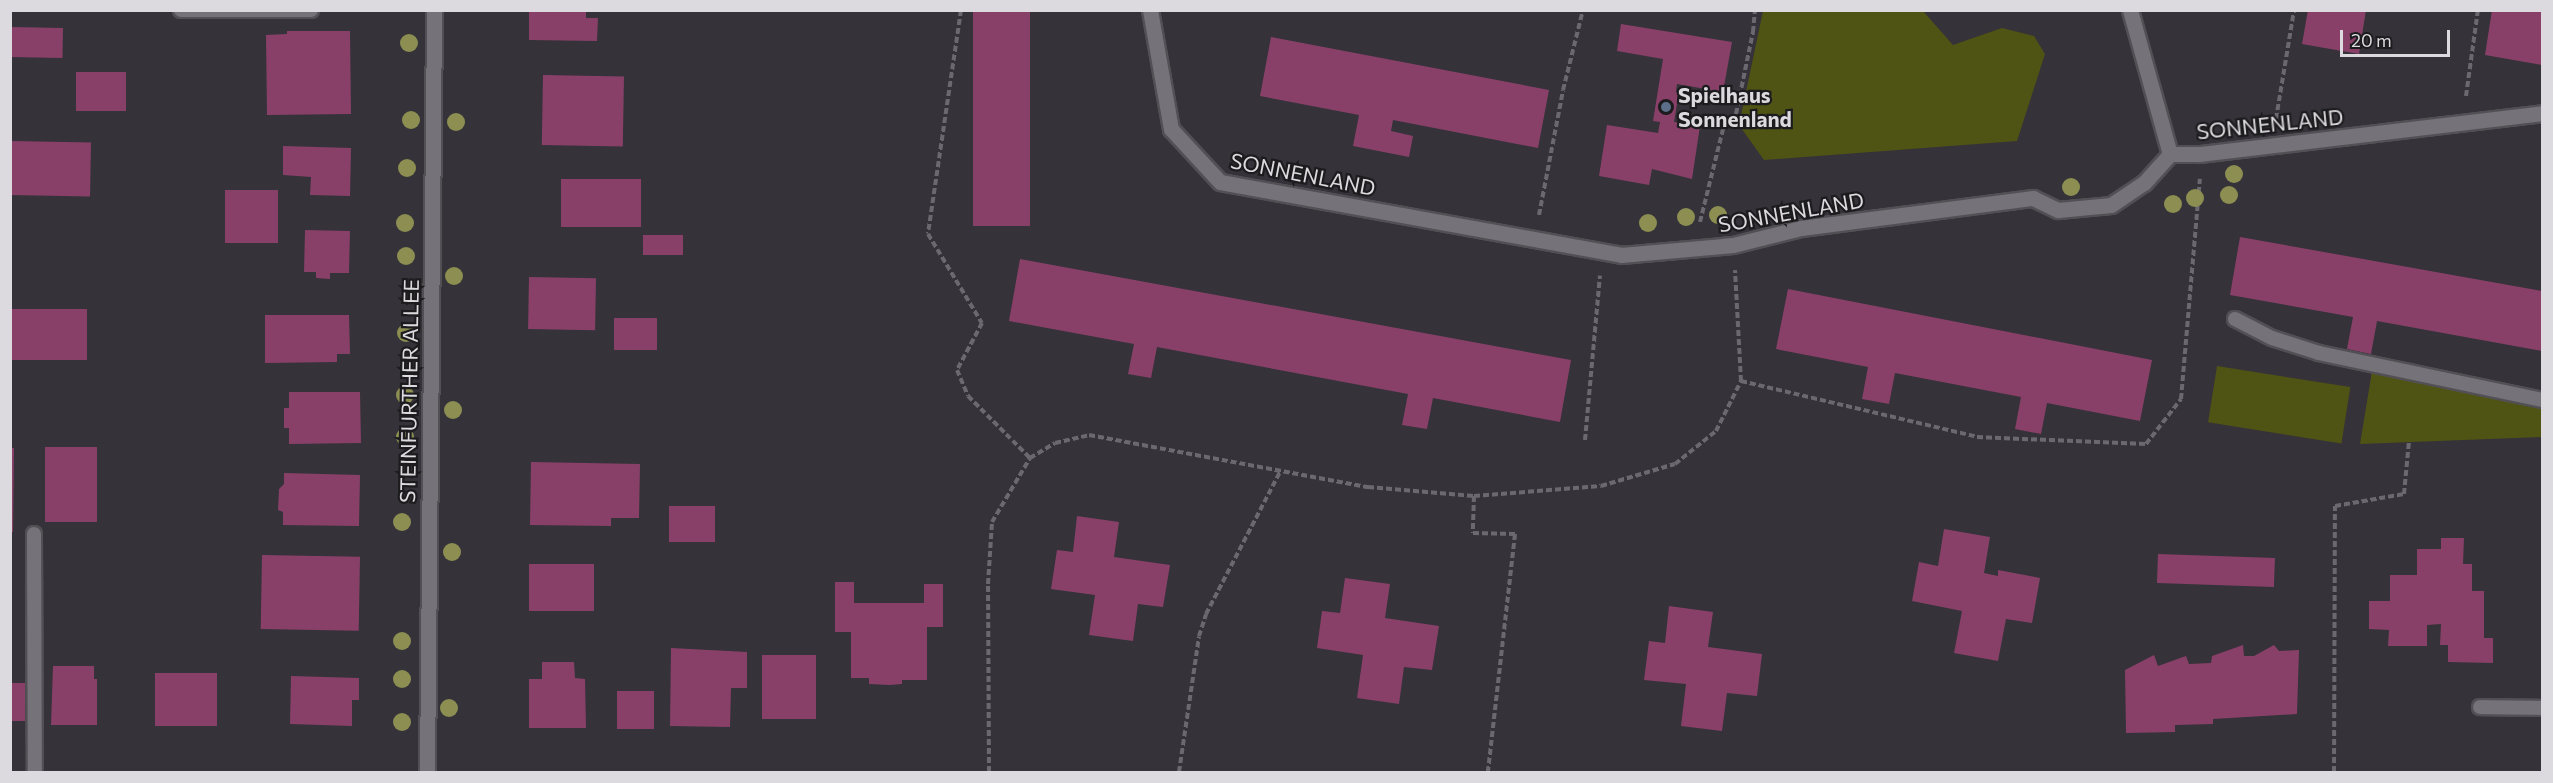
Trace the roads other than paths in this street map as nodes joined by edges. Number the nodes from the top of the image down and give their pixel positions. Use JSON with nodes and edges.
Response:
{"nodes":[{"id":1,"x":181,"y":10,"type":"edge"},
{"id":2,"x":311,"y":10,"type":"edge"},
{"id":3,"x":434,"y":10,"type":"edge"},
{"id":4,"x":1150,"y":10,"type":"edge"},
{"id":5,"x":2130,"y":10,"type":"edge"},
{"id":6,"x":2542,"y":113,"type":"edge"},
{"id":7,"x":2170,"y":154,"type":"junction"},
{"id":8,"x":2235,"y":319,"type":"dead end"},
{"id":9,"x":2542,"y":400,"type":"edge"},
{"id":10,"x":34,"y":534,"type":"dead end"},
{"id":11,"x":2480,"y":707,"type":"dead end"},
{"id":12,"x":2542,"y":708,"type":"edge"},
{"id":13,"x":35,"y":772,"type":"edge"},
{"id":14,"x":427,"y":772,"type":"edge"}],
"edges":[{"from":1,"to":2,"type":"lane"},
{"from":3,"to":14,"type":"street","name":"STEINFURTHER ALLEE"},
{"from":4,"to":7,"type":"street","name":"SONNENLAND"},
{"from":5,"to":7,"type":"street"},
{"from":6,"to":7,"type":"street","name":"SONNENLAND"},
{"from":8,"to":9,"type":"lane"},
{"from":10,"to":13,"type":"lane"},
{"from":11,"to":12,"type":"lane"}]}
